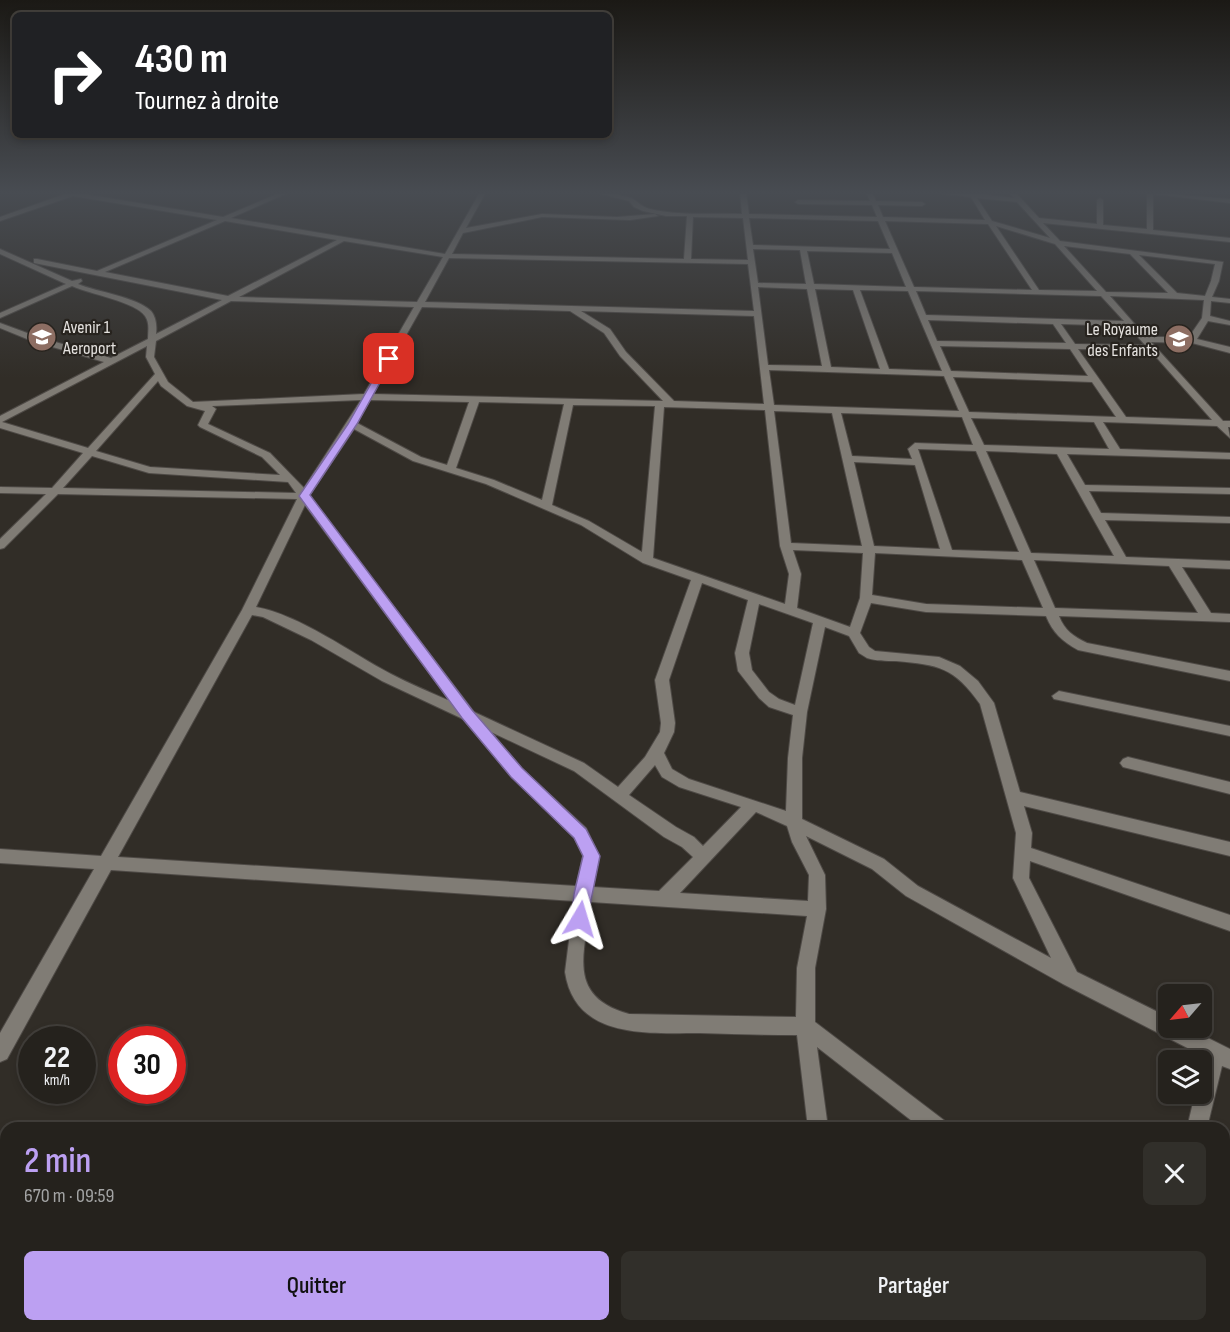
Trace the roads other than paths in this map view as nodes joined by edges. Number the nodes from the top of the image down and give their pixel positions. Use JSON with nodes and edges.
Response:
{"nodes":[{"id":1,"x":6,"y":254,"type":"edge"},
{"id":2,"x":8,"y":254,"type":"edge"},
{"id":3,"x":141,"y":254,"type":"edge"},
{"id":4,"x":314,"y":254,"type":"edge"},
{"id":5,"x":436,"y":254,"type":"edge"},
{"id":6,"x":687,"y":254,"type":"edge"},
{"id":7,"x":751,"y":254,"type":"edge"},
{"id":8,"x":804,"y":254,"type":"edge"},
{"id":9,"x":895,"y":254,"type":"edge"},
{"id":10,"x":1012,"y":254,"type":"edge"},
{"id":11,"x":1068,"y":254,"type":"edge"},
{"id":12,"x":1134,"y":254,"type":"edge"},
{"id":13,"x":1212,"y":254,"type":"edge"},
{"id":14,"x":447,"y":256,"type":"junction"},
{"id":15,"x":687,"y":261,"type":"junction"},
{"id":16,"x":752,"y":262,"type":"junction"},
{"id":17,"x":95,"y":274,"type":"junction"},
{"id":18,"x":73,"y":284,"type":"junction"},
{"id":19,"x":754,"y":285,"type":"junction"},
{"id":20,"x":811,"y":287,"type":"junction"},
{"id":21,"x":856,"y":288,"type":"junction"},
{"id":22,"x":910,"y":289,"type":"junction"},
{"id":23,"x":1037,"y":292,"type":"junction"},
{"id":24,"x":1103,"y":293,"type":"junction"},
{"id":25,"x":1174,"y":295,"type":"junction"},
{"id":26,"x":1208,"y":297,"type":"junction"},
{"id":27,"x":230,"y":299,"type":"junction"},
{"id":28,"x":1230,"y":301,"type":"edge"},
{"id":29,"x":421,"y":303,"type":"junction"},
{"id":30,"x":570,"y":308,"type":"junction"},
{"id":31,"x":758,"y":314,"type":"junction"},
{"id":32,"x":0,"y":316,"type":"edge"},
{"id":33,"x":924,"y":317,"type":"junction"},
{"id":34,"x":1206,"y":318,"type":"junction"},
{"id":35,"x":1055,"y":321,"type":"junction"},
{"id":36,"x":1230,"y":323,"type":"edge"},
{"id":37,"x":1130,"y":324,"type":"junction"},
{"id":38,"x":0,"y":325,"type":"edge"},
{"id":39,"x":153,"y":339,"type":"junction"},
{"id":40,"x":1144,"y":339,"type":"junction"},
{"id":41,"x":1192,"y":340,"type":"junction"},
{"id":42,"x":936,"y":343,"type":"junction"},
{"id":43,"x":1072,"y":347,"type":"junction"},
{"id":44,"x":1152,"y":348,"type":"junction"},
{"id":45,"x":1230,"y":350,"type":"edge"},
{"id":46,"x":111,"y":361,"type":"junction"},
{"id":47,"x":764,"y":367,"type":"junction"},
{"id":48,"x":827,"y":369,"type":"junction"},
{"id":49,"x":885,"y":371,"type":"junction"},
{"id":50,"x":949,"y":374,"type":"junction"},
{"id":51,"x":159,"y":375,"type":"junction"},
{"id":52,"x":1094,"y":379,"type":"junction"},
{"id":53,"x":368,"y":397,"type":"junction"},
{"id":54,"x":475,"y":399,"type":"junction"},
{"id":55,"x":568,"y":402,"type":"junction"},
{"id":56,"x":190,"y":404,"type":"junction"},
{"id":57,"x":666,"y":404,"type":"junction"},
{"id":58,"x":770,"y":408,"type":"junction"},
{"id":59,"x":836,"y":410,"type":"junction"},
{"id":60,"x":966,"y":415,"type":"junction"},
{"id":61,"x":1096,"y":418,"type":"junction"},
{"id":62,"x":1122,"y":419,"type":"junction"},
{"id":63,"x":0,"y":420,"type":"edge"},
{"id":64,"x":1219,"y":423,"type":"junction"},
{"id":65,"x":1230,"y":423,"type":"edge"},
{"id":66,"x":352,"y":424,"type":"junction"},
{"id":67,"x":0,"y":425,"type":"edge"},
{"id":68,"x":1230,"y":435,"type":"edge"},
{"id":69,"x":979,"y":447,"type":"junction"},
{"id":70,"x":1060,"y":450,"type":"junction"},
{"id":71,"x":1116,"y":452,"type":"junction"},
{"id":72,"x":89,"y":453,"type":"junction"},
{"id":73,"x":1230,"y":456,"type":"edge"},
{"id":74,"x":848,"y":459,"type":"junction"},
{"id":75,"x":919,"y":462,"type":"junction"},
{"id":76,"x":450,"y":470,"type":"junction"},
{"id":77,"x":291,"y":479,"type":"junction"},
{"id":78,"x":1082,"y":488,"type":"junction"},
{"id":79,"x":0,"y":490,"type":"edge"},
{"id":80,"x":55,"y":491,"type":"junction"},
{"id":81,"x":1230,"y":491,"type":"edge"},
{"id":82,"x":304,"y":496,"type":"junction"},
{"id":83,"x":546,"y":507,"type":"junction"},
{"id":84,"x":1098,"y":516,"type":"junction"},
{"id":85,"x":1230,"y":520,"type":"edge"},
{"id":86,"x":0,"y":546,"type":"edge"},
{"id":87,"x":786,"y":546,"type":"junction"},
{"id":88,"x":869,"y":549,"type":"junction"},
{"id":89,"x":947,"y":553,"type":"junction"},
{"id":90,"x":1026,"y":556,"type":"junction"},
{"id":91,"x":647,"y":560,"type":"junction"},
{"id":92,"x":1122,"y":560,"type":"junction"},
{"id":93,"x":1174,"y":564,"type":"junction"},
{"id":94,"x":1230,"y":565,"type":"edge"},
{"id":95,"x":697,"y":579,"type":"junction"},
{"id":96,"x":866,"y":598,"type":"junction"},
{"id":97,"x":754,"y":599,"type":"junction"},
{"id":98,"x":248,"y":610,"type":"junction"},
{"id":99,"x":790,"y":611,"type":"junction"},
{"id":100,"x":1051,"y":611,"type":"junction"},
{"id":101,"x":1207,"y":617,"type":"junction"},
{"id":102,"x":1230,"y":618,"type":"edge"},
{"id":103,"x":820,"y":621,"type":"junction"},
{"id":104,"x":854,"y":633,"type":"junction"},
{"id":105,"x":1230,"y":676,"type":"edge"},
{"id":106,"x":1059,"y":696,"type":"dead end"},
{"id":107,"x":800,"y":712,"type":"junction"},
{"id":108,"x":467,"y":714,"type":"junction"},
{"id":109,"x":1230,"y":731,"type":"edge"},
{"id":110,"x":656,"y":753,"type":"junction"},
{"id":111,"x":1128,"y":763,"type":"dead end"},
{"id":112,"x":1230,"y":788,"type":"edge"},
{"id":113,"x":619,"y":796,"type":"junction"},
{"id":114,"x":1014,"y":797,"type":"junction"},
{"id":115,"x":752,"y":806,"type":"junction"},
{"id":116,"x":794,"y":822,"type":"junction"},
{"id":117,"x":1230,"y":849,"type":"edge"},
{"id":118,"x":1024,"y":852,"type":"junction"},
{"id":119,"x":0,"y":856,"type":"edge"},
{"id":120,"x":703,"y":857,"type":"junction"},
{"id":121,"x":106,"y":863,"type":"junction"},
{"id":122,"x":583,"y":894,"type":"junction"},
{"id":123,"x":663,"y":899,"type":"junction"},
{"id":124,"x":818,"y":909,"type":"junction"},
{"id":125,"x":1230,"y":923,"type":"edge"},
{"id":126,"x":1070,"y":978,"type":"junction"},
{"id":127,"x":1158,"y":1022,"type":"edge"},
{"id":128,"x":805,"y":1026,"type":"junction"},
{"id":129,"x":1190,"y":1038,"type":"edge"},
{"id":130,"x":0,"y":1052,"type":"edge"},
{"id":131,"x":1223,"y":1055,"type":"edge"},
{"id":132,"x":817,"y":1122,"type":"edge"},
{"id":133,"x":930,"y":1122,"type":"edge"},
{"id":134,"x":1199,"y":1122,"type":"edge"}],
"edges":[{"from":1,"to":18,"type":"street"},
{"from":2,"to":17,"type":"street"},
{"from":3,"to":17,"type":"street"},
{"from":4,"to":27,"type":"street"},
{"from":5,"to":14,"type":"street"},
{"from":6,"to":15,"type":"street"},
{"from":7,"to":16,"type":"street"},
{"from":8,"to":20,"type":"street"},
{"from":9,"to":22,"type":"street"},
{"from":10,"to":23,"type":"street"},
{"from":11,"to":24,"type":"street"},
{"from":12,"to":25,"type":"street"},
{"from":13,"to":26,"type":"street"},
{"from":14,"to":15,"type":"street"},
{"from":14,"to":29,"type":"street"},
{"from":15,"to":16,"type":"street"},
{"from":16,"to":19,"type":"street"},
{"from":17,"to":18,"type":"street"},
{"from":17,"to":27,"type":"street"},
{"from":18,"to":32,"type":"street"},
{"from":18,"to":39,"type":"street"},
{"from":19,"to":20,"type":"street"},
{"from":19,"to":31,"type":"street"},
{"from":20,"to":21,"type":"street"},
{"from":20,"to":48,"type":"street"},
{"from":21,"to":22,"type":"street"},
{"from":21,"to":49,"type":"street"},
{"from":22,"to":23,"type":"street"},
{"from":22,"to":33,"type":"street"},
{"from":23,"to":24,"type":"street"},
{"from":24,"to":25,"type":"street"},
{"from":24,"to":37,"type":"street"},
{"from":25,"to":26,"type":"street"},
{"from":26,"to":28,"type":"street"},
{"from":26,"to":34,"type":"street"},
{"from":27,"to":29,"type":"street"},
{"from":27,"to":39,"type":"street"},
{"from":29,"to":30,"type":"street"},
{"from":29,"to":53,"type":"street"},
{"from":30,"to":31,"type":"street"},
{"from":30,"to":57,"type":"street"},
{"from":31,"to":47,"type":"street"},
{"from":33,"to":35,"type":"street"},
{"from":33,"to":42,"type":"street"},
{"from":34,"to":36,"type":"street"},
{"from":34,"to":41,"type":"street"},
{"from":35,"to":37,"type":"street"},
{"from":35,"to":43,"type":"street"},
{"from":37,"to":40,"type":"street"},
{"from":38,"to":46,"type":"street"},
{"from":39,"to":46,"type":"street"},
{"from":39,"to":51,"type":"street"},
{"from":40,"to":41,"type":"street"},
{"from":40,"to":44,"type":"street"},
{"from":41,"to":45,"type":"street"},
{"from":42,"to":43,"type":"street"},
{"from":42,"to":50,"type":"street"},
{"from":43,"to":44,"type":"street"},
{"from":43,"to":52,"type":"street"},
{"from":44,"to":64,"type":"street"},
{"from":46,"to":63,"type":"street"},
{"from":47,"to":48,"type":"street"},
{"from":47,"to":58,"type":"street"},
{"from":48,"to":49,"type":"street"},
{"from":49,"to":50,"type":"street"},
{"from":50,"to":52,"type":"street"},
{"from":50,"to":60,"type":"street"},
{"from":51,"to":56,"type":"street"},
{"from":51,"to":72,"type":"street"},
{"from":52,"to":62,"type":"street"},
{"from":53,"to":54,"type":"street"},
{"from":53,"to":56,"type":"street"},
{"from":53,"to":66,"type":"street"},
{"from":54,"to":55,"type":"street"},
{"from":54,"to":76,"type":"street"},
{"from":55,"to":57,"type":"street"},
{"from":55,"to":83,"type":"street"},
{"from":56,"to":77,"type":"street"},
{"from":57,"to":58,"type":"street"},
{"from":57,"to":91,"type":"street"},
{"from":58,"to":59,"type":"street"},
{"from":58,"to":87,"type":"street"},
{"from":59,"to":60,"type":"street"},
{"from":59,"to":74,"type":"street"},
{"from":60,"to":61,"type":"street"},
{"from":60,"to":69,"type":"street"},
{"from":61,"to":62,"type":"street"},
{"from":61,"to":71,"type":"street"},
{"from":62,"to":64,"type":"street"},
{"from":64,"to":65,"type":"street"},
{"from":64,"to":68,"type":"street"},
{"from":66,"to":76,"type":"street"},
{"from":66,"to":82,"type":"street"},
{"from":67,"to":72,"type":"street"},
{"from":69,"to":70,"type":"street"},
{"from":69,"to":75,"type":"street"},
{"from":69,"to":90,"type":"street"},
{"from":70,"to":71,"type":"street"},
{"from":70,"to":78,"type":"street"},
{"from":71,"to":73,"type":"street"},
{"from":72,"to":77,"type":"street"},
{"from":72,"to":80,"type":"street"},
{"from":74,"to":75,"type":"street"},
{"from":74,"to":88,"type":"street"},
{"from":75,"to":89,"type":"street"},
{"from":76,"to":83,"type":"street"},
{"from":77,"to":82,"type":"street"},
{"from":78,"to":81,"type":"street"},
{"from":78,"to":84,"type":"street"},
{"from":79,"to":80,"type":"street"},
{"from":80,"to":82,"type":"street"},
{"from":80,"to":86,"type":"street"},
{"from":82,"to":98,"type":"street"},
{"from":82,"to":108,"type":"street"},
{"from":83,"to":91,"type":"street"},
{"from":84,"to":85,"type":"street"},
{"from":84,"to":92,"type":"street"},
{"from":87,"to":88,"type":"street"},
{"from":87,"to":99,"type":"street"},
{"from":88,"to":89,"type":"street"},
{"from":88,"to":96,"type":"street"},
{"from":89,"to":90,"type":"street"},
{"from":90,"to":92,"type":"street"},
{"from":90,"to":100,"type":"street"},
{"from":91,"to":95,"type":"street"},
{"from":92,"to":93,"type":"street"},
{"from":93,"to":94,"type":"street"},
{"from":93,"to":101,"type":"street"},
{"from":95,"to":97,"type":"street"},
{"from":95,"to":110,"type":"street"},
{"from":96,"to":100,"type":"street"},
{"from":96,"to":104,"type":"street"},
{"from":97,"to":99,"type":"street"},
{"from":97,"to":107,"type":"street"},
{"from":98,"to":108,"type":"street"},
{"from":98,"to":121,"type":"street"},
{"from":99,"to":103,"type":"street"},
{"from":100,"to":101,"type":"street"},
{"from":100,"to":105,"type":"street"},
{"from":101,"to":102,"type":"street"},
{"from":103,"to":104,"type":"street"},
{"from":103,"to":107,"type":"street"},
{"from":104,"to":114,"type":"street"},
{"from":106,"to":109,"type":"street"},
{"from":107,"to":116,"type":"street"},
{"from":108,"to":113,"type":"street"},
{"from":108,"to":122,"type":"street"},
{"from":110,"to":113,"type":"street"},
{"from":110,"to":115,"type":"street"},
{"from":111,"to":112,"type":"street"},
{"from":113,"to":120,"type":"street"},
{"from":114,"to":117,"type":"street"},
{"from":114,"to":118,"type":"street"},
{"from":115,"to":116,"type":"street"},
{"from":115,"to":120,"type":"street"},
{"from":116,"to":124,"type":"street"},
{"from":116,"to":126,"type":"street"},
{"from":118,"to":125,"type":"street"},
{"from":118,"to":126,"type":"street"},
{"from":119,"to":121,"type":"street"},
{"from":120,"to":123,"type":"street"},
{"from":121,"to":122,"type":"street"},
{"from":121,"to":130,"type":"street"},
{"from":122,"to":123,"type":"street"},
{"from":122,"to":128,"type":"street"},
{"from":123,"to":124,"type":"street"},
{"from":124,"to":128,"type":"street"},
{"from":126,"to":127,"type":"street"},
{"from":128,"to":132,"type":"street"},
{"from":128,"to":133,"type":"street"},
{"from":129,"to":131,"type":"street"},
{"from":131,"to":134,"type":"street"}]}
